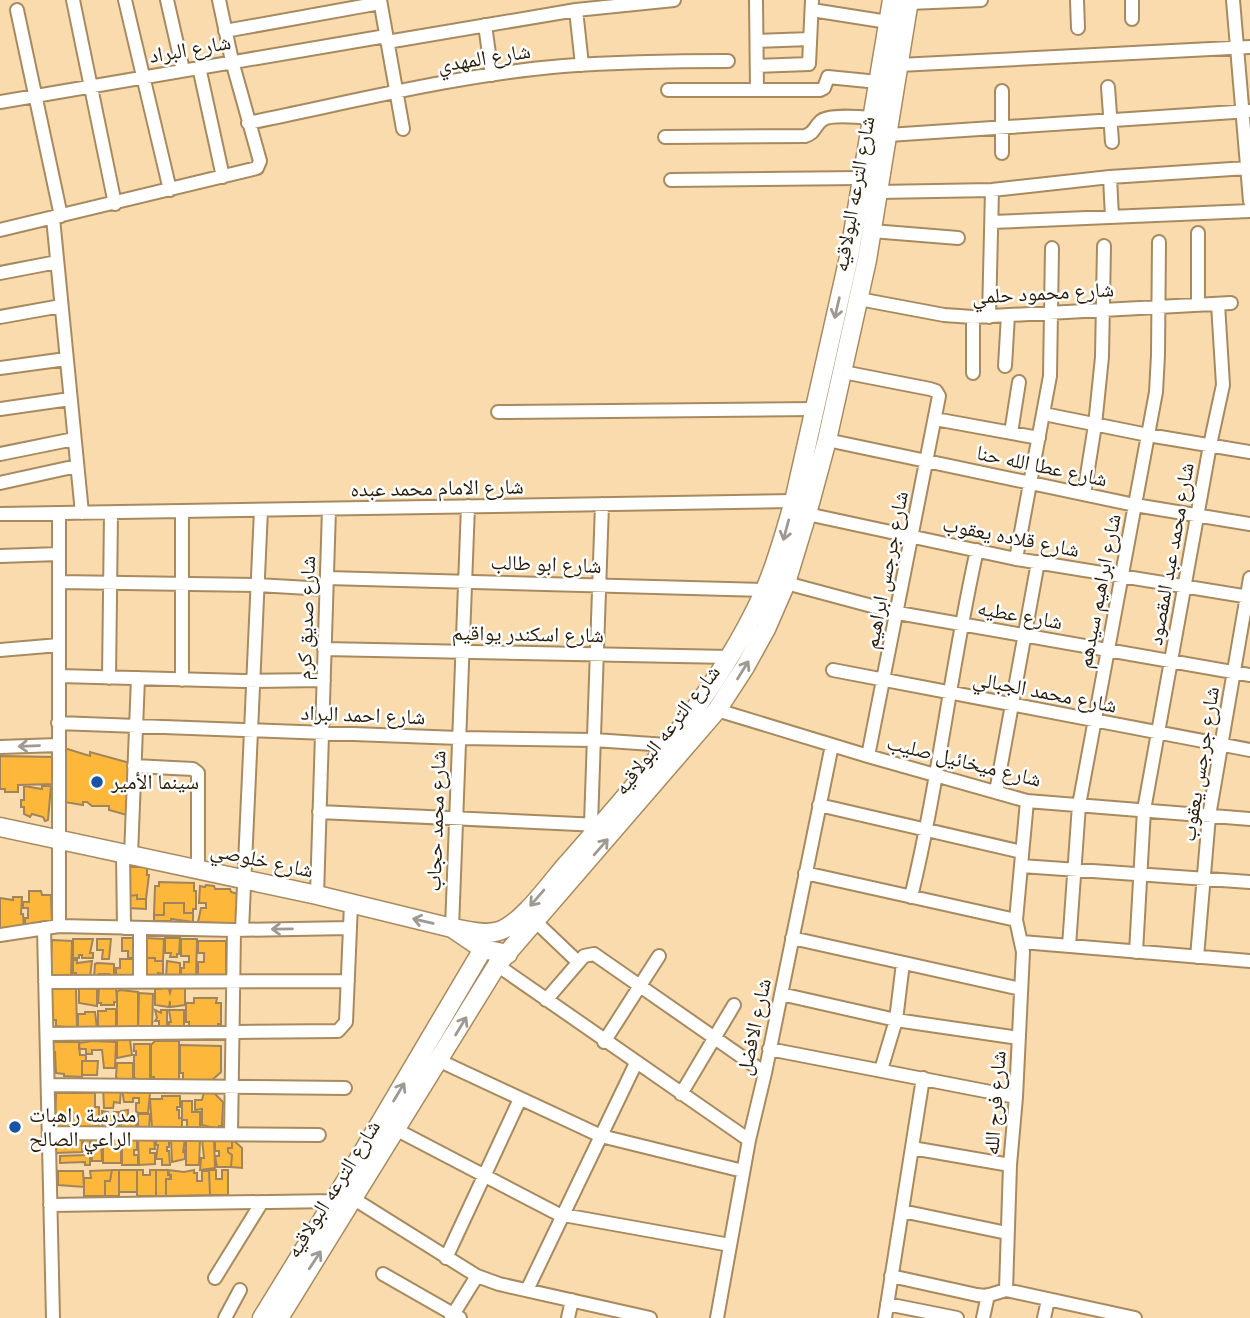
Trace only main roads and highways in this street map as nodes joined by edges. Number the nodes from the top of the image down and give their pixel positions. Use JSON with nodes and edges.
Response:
{"nodes":[{"id":1,"x":903,"y":1,"type":"edge"},
{"id":2,"x":849,"y":257,"type":"junction"},
{"id":3,"x":867,"y":260,"type":"junction"},
{"id":4,"x":606,"y":821,"type":"junction"},
{"id":5,"x":0,"y":827,"type":"edge"},
{"id":6,"x":452,"y":928,"type":"junction"},
{"id":7,"x":483,"y":949,"type":"junction"},
{"id":8,"x":503,"y":959,"type":"junction"},
{"id":9,"x":270,"y":1317,"type":"edge"}],
"edges":[{"from":1,"to":2,"type":"main road","name":"شارع الترعه البولاقيه"},
{"from":1,"to":3,"type":"main road","name":"شارع الترعه البولاقيه"},
{"from":2,"to":3,"type":"main road"},
{"from":2,"to":4,"type":"main road","name":"شارع الترعه البولاقيه","one_way":true},
{"from":4,"to":3,"type":"main road","name":"شارع الترعه البولاقيه","one_way":true},
{"from":4,"to":6,"type":"main road","name":"شارع الترعه البولاقيه","one_way":true},
{"from":8,"to":4,"type":"main road","name":"شارع الترعه البولاقيه","one_way":true},
{"from":6,"to":5,"type":"main road","name":"شارع خلوصي","one_way":true},
{"from":6,"to":7,"type":"main road","name":"شارع خلوصي"},
{"from":7,"to":8,"type":"main road","name":"شارع خلوصي"},
{"from":9,"to":7,"type":"main road","name":"شارع الترعه البولاقيه","one_way":true},
{"from":9,"to":8,"type":"main road","name":"شارع الترعه البولاقيه","one_way":true}]}
